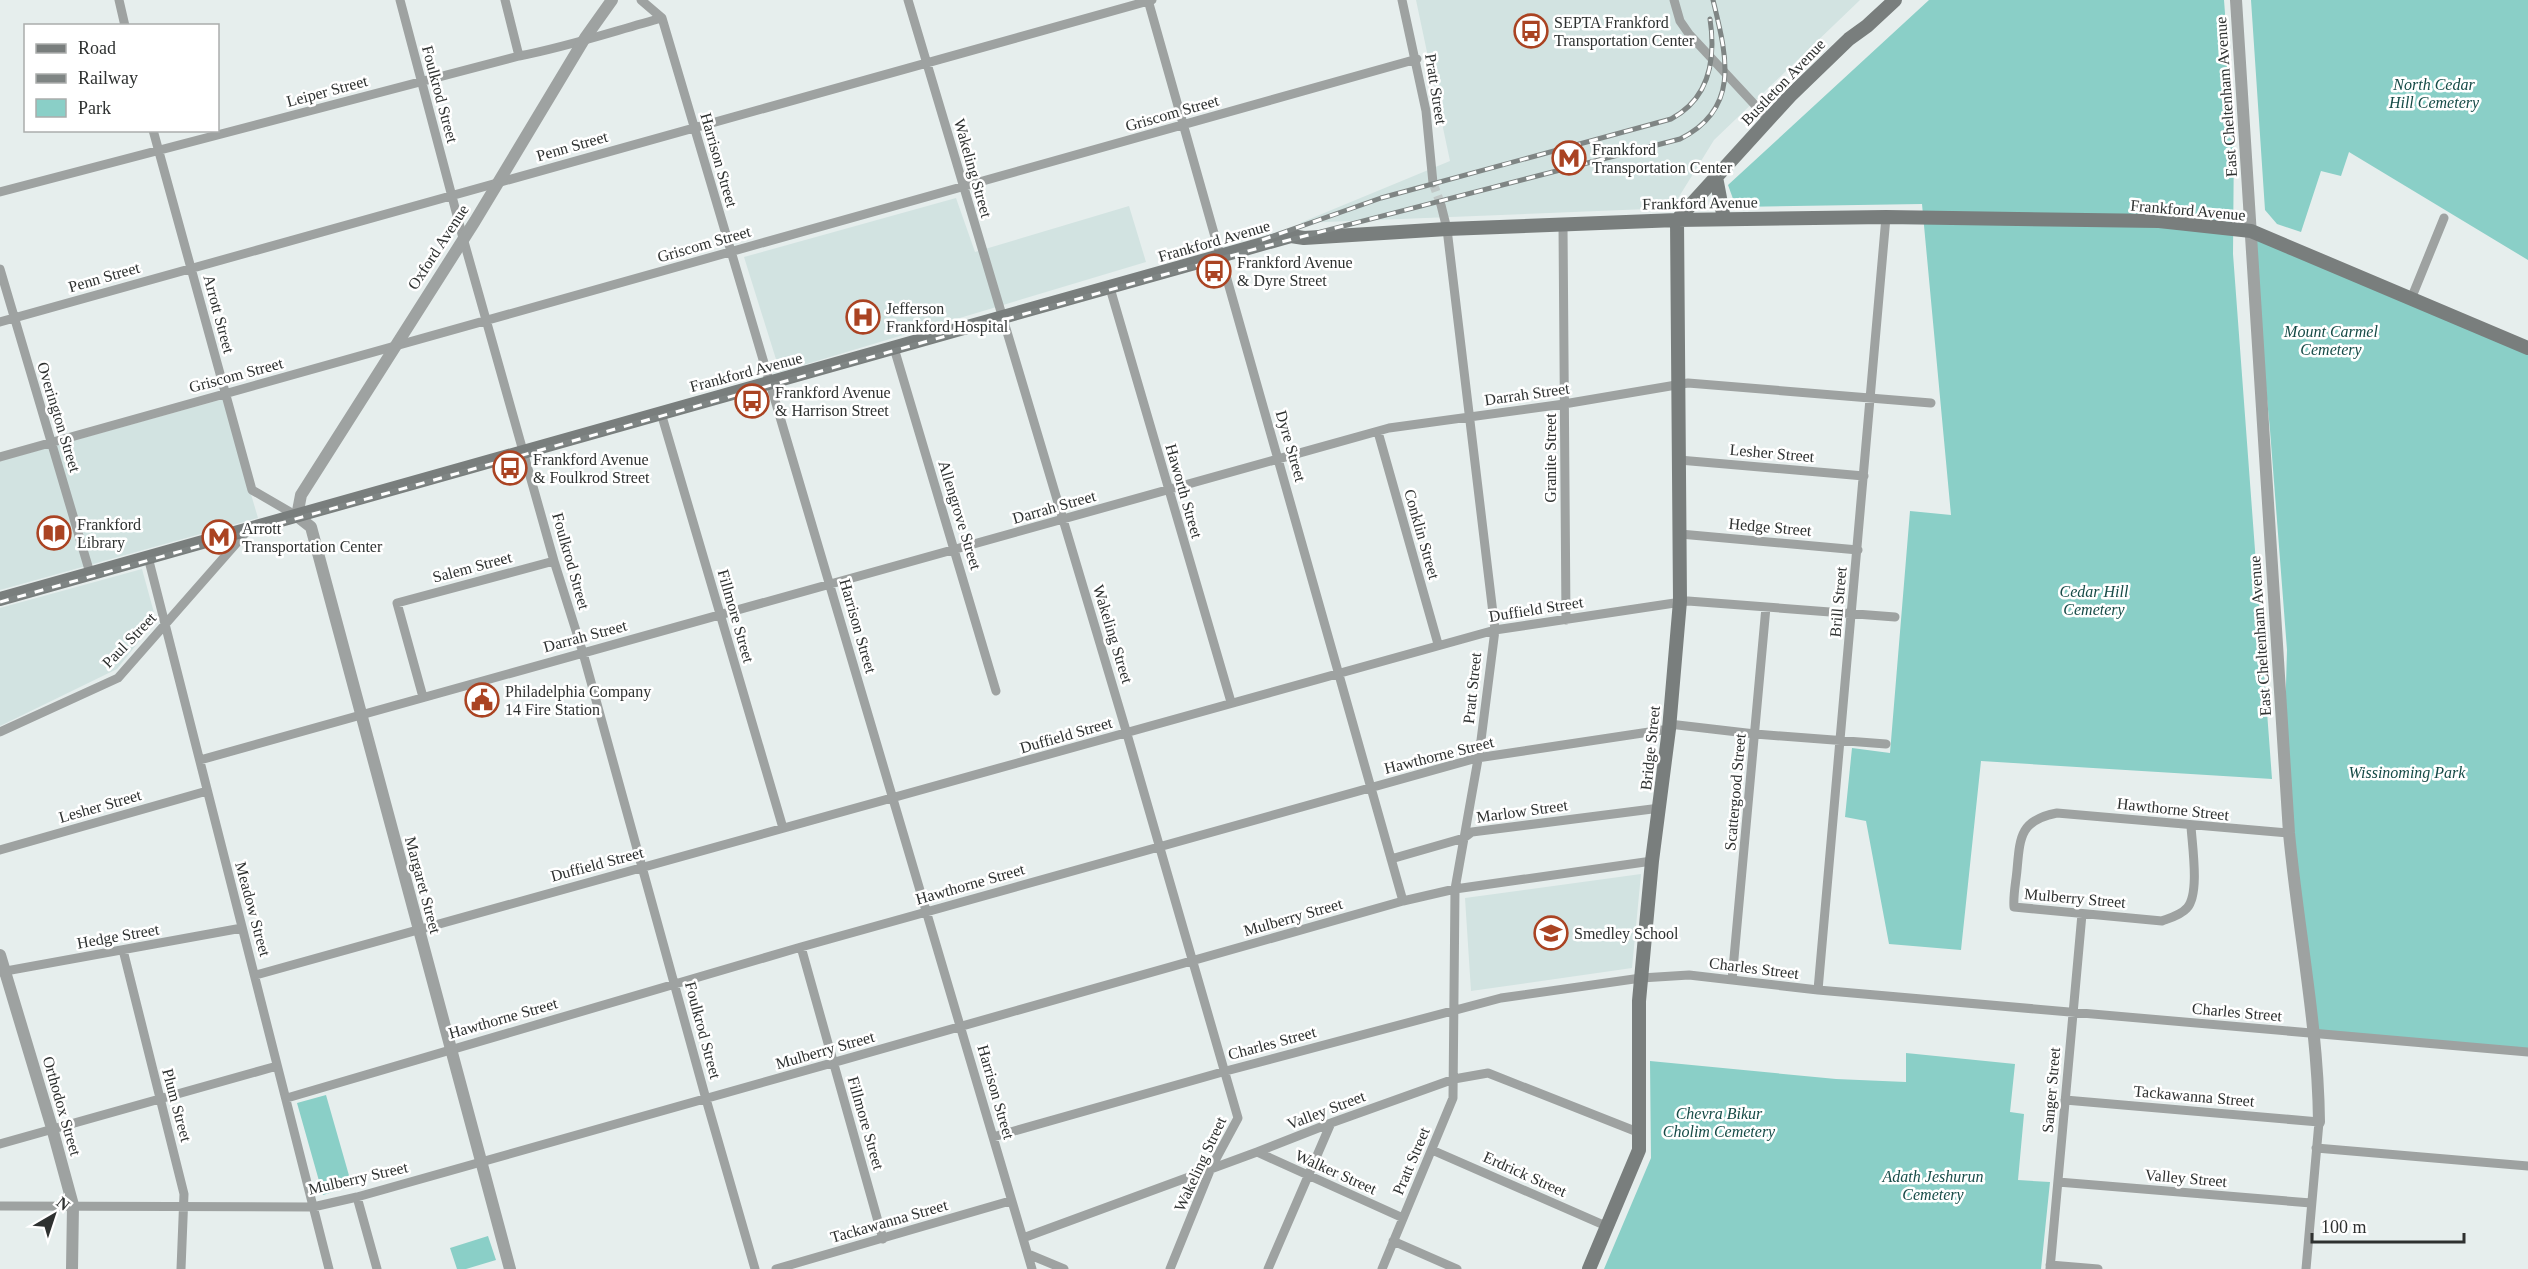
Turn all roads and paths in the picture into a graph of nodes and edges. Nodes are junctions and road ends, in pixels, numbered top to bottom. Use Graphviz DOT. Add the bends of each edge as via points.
graph roads {
  1 [pos="119,0"];
  2 [pos="400,0"];
  3 [pos="505,0"];
  4 [pos="612,0"];
  5 [pos="641,0"];
  6 [pos="908,0"];
  7 [pos="1150,0"];
  8 [pos="1402,0"];
  9 [pos="1674,0"];
  10 [pos="1895,0"];
  11 [pos="2236,0"];
  12 [pos="662,18"];
  13 [pos="125,24"];
  14 [pos="585,38"];
  15 [pos="519,56"];
  16 [pos="1417,59"];
  17 [pos="927,63"];
  18 [pos="421,82"];
  19 [pos="1768,119"];
  20 [pos="1183,126"];
  21 [pos="694,128"];
  22 [pos="154,132"];
  23 [pos="158,150"];
  24 [pos="1716,177"];
  25 [pos="499,182"];
  26 [pos="1433,183"];
  27 [pos="963,187"];
  28 [pos="0,192"];
  29 [pos="452,197"];
  30 [pos="1441,205"];
  31 [pos="1886,217"];
  32 [pos="2444,218"];
  33 [pos="1724,219"];
  34 [pos="1677,220"];
  35 [pos="1563,225"];
  36 [pos="1447,230"];
  37 [pos="2251,231"];
  38 [pos="463,238"];
  39 [pos="731,252"];
  40 [pos="1221,256"];
  41 [pos="0,268"];
  42 [pos="191,268"];
  43 [pos="1110,288"];
  44 [pos="2411,299"];
  45 [pos="1003,317"];
  46 [pos="14,318"];
  47 [pos="488,321"];
  48 [pos="0,322"];
  49 [pos="392,348"];
  50 [pos="894,348"];
  51 [pos="2528,348"];
  52 [pos="771,382"];
  53 [pos="1679,383"];
  54 [pos="226,393"];
  55 [pos="1872,398"];
  56 [pos="1931,403"];
  57 [pos="1564,404"];
  58 [pos="661,412"];
  59 [pos="1470,417"];
  60 [pos="1378,432"];
  61 [pos="51,443"];
  62 [pos="525,451"];
  63 [pos="0,457"];
  64 [pos="1279,459"];
  65 [pos="1679,460"];
  66 [pos="1864,476"];
  67 [pos="1168,490"];
  68 [pos="297,516"];
  69 [pos="1063,520"];
  70 [pos="250,528"];
  71 [pos="1680,534"];
  72 [pos="955,550"];
  73 [pos="1857,550"];
  74 [pos="148,557"];
  75 [pos="554,561"];
  76 [pos="90,573"];
  77 [pos="830,584"];
  78 [pos="0,599"];
  79 [pos="1680,601"];
  80 [pos="1766,607"];
  81 [pos="720,615"];
  82 [pos="1852,615"];
  83 [pos="1895,617"];
  84 [pos="1566,620"];
  85 [pos="165,624"];
  86 [pos="1495,630"];
  87 [pos="1438,644"];
  88 [pos="583,652"];
  89 [pos="1338,672"];
  90 [pos="996,691"];
  91 [pos="423,697"];
  92 [pos="1231,702"];
  93 [pos="361,715"];
  94 [pos="1669,727"];
  95 [pos="0,732"];
  96 [pos="1127,734"];
  97 [pos="1755,734"];
  98 [pos="1840,741"];
  99 [pos="1886,744"];
  100 [pos="1477,758"];
  101 [pos="200,760"];
  102 [pos="1371,788"];
  103 [pos="207,791"];
  104 [pos="892,799"];
  105 [pos="1660,808"];
  106 [pos="2191,826"];
  107 [pos="783,828"];
  108 [pos="2289,833"];
  109 [pos="1464,838"];
  110 [pos="1160,847"];
  111 [pos="0,850"];
  112 [pos="1391,858"];
  113 [pos="1652,861"];
  114 [pos="642,868"];
  115 [pos="2016,884"];
  116 [pos="1455,889"];
  117 [pos="1402,901"];
  118 [pos="926,911"];
  119 [pos="2082,914"];
  120 [pos="242,928"];
  121 [pos="418,929"];
  122 [pos="801,947"];
  123 [pos="123,950"];
  124 [pos="0,955"];
  125 [pos="1193,961"];
  126 [pos="2,971"];
  127 [pos="256,975"];
  128 [pos="1641,978"];
  129 [pos="1732,980"];
  130 [pos="675,983"];
  131 [pos="1818,990"];
  132 [pos="1455,1010"];
  133 [pos="2073,1012"];
  134 [pos="961,1025"];
  135 [pos="2314,1033"];
  136 [pos="449,1049"];
  137 [pos="2528,1052"];
  138 [pos="834,1063"];
  139 [pos="277,1066"];
  140 [pos="1226,1071"];
  141 [pos="1454,1079"];
  142 [pos="286,1098"];
  143 [pos="706,1099"];
  144 [pos="160,1100"];
  145 [pos="2065,1100"];
  146 [pos="2319,1122"];
  147 [pos="1330,1123"];
  148 [pos="52,1128"];
  149 [pos="1640,1132"];
  150 [pos="993,1137"];
  151 [pos="0,1144"];
  152 [pos="2316,1148"];
  153 [pos="1432,1150"];
  154 [pos="1257,1152"];
  155 [pos="480,1162"];
  156 [pos="2528,1166"];
  157 [pos="1211,1168"];
  158 [pos="1308,1176"];
  159 [pos="2058,1182"];
  160 [pos="357,1197"];
  161 [pos="1011,1201"];
  162 [pos="2312,1203"];
  163 [pos="73,1205"];
  164 [pos="0,1206"];
  165 [pos="184,1206"];
  166 [pos="313,1207"];
  167 [pos="1403,1218"];
  168 [pos="1606,1226"];
  169 [pos="1023,1238"];
  170 [pos="882,1239"];
  171 [pos="1393,1241"];
  172 [pos="1028,1254"];
  173 [pos="2050,1267"];
  174 [pos="72,1269"];
  175 [pos="182,1269"];
  176 [pos="329,1269"];
  177 [pos="377,1269"];
  178 [pos="510,1269"];
  179 [pos="755,1269"];
  180 [pos="776,1269"];
  181 [pos="1032,1269"];
  182 [pos="1064,1269"];
  183 [pos="1170,1269"];
  184 [pos="1268,1269"];
  185 [pos="1382,1269"];
  186 [pos="1457,1269"];
  187 [pos="1589,1269"];
  188 [pos="2098,1269"];
  189 [pos="2306,1269"];
  1 -- 13 [label="street"];
  2 -- 18 [label="street, Foulkrod Street"];
  3 -- 15 [label="street"];
  4 -- 14 [label="street, Oxford Avenue"];
  5 -- 12 [label="street"];
  6 -- 17 [label="street, Wakeling Street"];
  7 -- 17 [label="street, Penn Street"];
  7 -- 20 [label="street, Dyre Street"];
  8 -- 16 [label="street, Pratt Street"];
  9 -- 19 [label="street" via="1689,34"];
  10 -- 19 [label="main road, Bustleton Avenue" via="1848,39"];
  11 -- 37 [label="street, East Cheltenham Avenue"];
  12 -- 14 [label="street, Leiper Street"];
  12 -- 21 [label="street, Harrison Street"];
  14 -- 15 [label="street, Leiper Street"];
  14 -- 25 [label="street, Oxford Avenue"];
  15 -- 18 [label="street, Leiper Street"];
  16 -- 20 [label="street, Griscom Street"];
  16 -- 26 [label="street, Pratt Street"];
  17 -- 21 [label="street, Penn Street"];
  17 -- 27 [label="street, Wakeling Street"];
  18 -- 23 [label="street, Leiper Street"];
  18 -- 29 [label="street, Foulkrod Street"];
  19 -- 24 [label="main road, Bustleton Avenue"];
  20 -- 27 [label="street, Griscom Street"];
  20 -- 40 [label="street, Dyre Street"];
  21 -- 25 [label="street, Penn Street"];
  21 -- 39 [label="street, Harrison Street"];
  22 -- 23 [label="street, Arrott Street"];
  23 -- 28 [label="street, Leiper Street"];
  23 -- 42 [label="street, Arrott Street"];
  24 -- 33 [label="main road"];
  24 -- 34 [label="main road, Bustleton Avenue"];
  25 -- 29 [label="street, Penn Street"];
  25 -- 38 [label="street, Oxford Avenue"];
  27 -- 39 [label="street, Griscom Street"];
  27 -- 45 [label="street, Wakeling Street"];
  29 -- 38 [label="street, Foulkrod Street"];
  29 -- 42 [label="street, Penn Street"];
  30 -- 36 [label="street, Pratt Street"];
  31 -- 33 [label="main road, Frankford Avenue"];
  31 -- 37 [label="main road, Frankford Avenue" via="2159,221"];
  31 -- 55 [label="street, Brill Street"];
  32 -- 44 [label="street"];
  33 -- 34 [label="main road, Frankford Avenue"];
  34 -- 35 [label="main road, Frankford Avenue"];
  34 -- 53 [label="main road, Bridge Street"];
  35 -- 36 [label="main road, Frankford Avenue"];
  35 -- 57 [label="street, Granite Street"];
  36 -- 40 [label="main road, Frankford Avenue" via="1291,236"];
  36 -- 59 [label="street, Pratt Street"];
  37 -- 44 [label="main road, Frankford Avenue"];
  37 -- 108 [label="street, East Cheltenham Avenue"];
  38 -- 47 [label="street, Foulkrod Street"];
  38 -- 49 [label="street, Oxford Avenue"];
  39 -- 47 [label="street, Griscom Street"];
  39 -- 52 [label="street, Harrison Street"];
  40 -- 43 [label="main road, Frankford Avenue"];
  40 -- 64 [label="street, Dyre Street"];
  41 -- 46 [label="street, Overington Street"];
  42 -- 46 [label="street, Penn Street"];
  42 -- 54 [label="street, Arrott Street"];
  43 -- 45 [label="main road, Frankford Avenue"];
  43 -- 67 [label="street, Haworth Street"];
  44 -- 51 [label="main road, Frankford Avenue"];
  45 -- 50 [label="main road, Frankford Avenue"];
  45 -- 69 [label="street, Wakeling Street"];
  46 -- 48 [label="street, Penn Street"];
  46 -- 61 [label="street, Overington Street"];
  47 -- 49 [label="street, Griscom Street"];
  47 -- 62 [label="street, Foulkrod Street"];
  49 -- 54 [label="street, Griscom Street"];
  49 -- 68 [label="street, Oxford Avenue" via="304,490"];
  50 -- 52 [label="main road, Frankford Avenue"];
  50 -- 72 [label="street, Allengrove Street"];
  52 -- 58 [label="main road, Frankford Avenue"];
  52 -- 77 [label="street, Harrison Street"];
  53 -- 55 [label="street, Darrah Street"];
  53 -- 57 [label="street, Darrah Street"];
  53 -- 65 [label="main road, Bridge Street"];
  54 -- 61 [label="street, Griscom Street"];
  54 -- 68 [label="street, Arrott Street" via="252,490"];
  55 -- 56 [label="street, Darrah Street"];
  55 -- 66 [label="street, Brill Street"];
  57 -- 59 [label="street, Darrah Street"];
  57 -- 84 [label="street, Granite Street"];
  58 -- 62 [label="main road, Frankford Avenue"];
  58 -- 81 [label="street, Fillmore Street"];
  59 -- 60 [label="street, Darrah Street"];
  59 -- 86 [label="street, Pratt Street"];
  60 -- 64 [label="street, Darrah Street"];
  60 -- 87 [label="street, Conklin Street"];
  61 -- 63 [label="street, Griscom Street"];
  61 -- 76 [label="street, Overington Street"];
  62 -- 68 [label="main road, Frankford Avenue"];
  62 -- 75 [label="street, Foulkrod Street"];
  64 -- 67 [label="street, Darrah Street"];
  64 -- 89 [label="street, Dyre Street"];
  65 -- 66 [label="street, Lesher Street"];
  65 -- 71 [label="main road, Bridge Street"];
  66 -- 73 [label="street, Brill Street"];
  67 -- 69 [label="street, Darrah Street"];
  67 -- 92 [label="street, Haworth Street"];
  68 -- 70 [label="main road, Frankford Avenue"];
  68 -- 93 [label="street, Margaret Street" via="311,527"];
  69 -- 72 [label="street, Darrah Street"];
  69 -- 96 [label="street, Wakeling Street"];
  70 -- 74 [label="main road, Frankford Avenue"];
  70 -- 85 [label="street, Paul Street"];
  71 -- 73 [label="street, Hedge Street"];
  71 -- 79 [label="main road, Bridge Street"];
  72 -- 77 [label="street, Darrah Street"];
  72 -- 90 [label="street, Allengrove Street"];
  73 -- 82 [label="street, Brill Street"];
  74 -- 76 [label="main road, Frankford Avenue"];
  74 -- 85 [label="street, Meadow Street"];
  75 -- 88 [label="street, Foulkrod Street"];
  75 -- 91 [label="street, Salem Street" via="397,603"];
  76 -- 78 [label="main road, Frankford Avenue"];
  77 -- 81 [label="street, Darrah Street"];
  77 -- 104 [label="street, Harrison Street"];
  79 -- 80 [label="street, Duffield Street"];
  79 -- 84 [label="street, Duffield Street"];
  79 -- 94 [label="main road, Bridge Street"];
  80 -- 82 [label="street, Duffield Street"];
  80 -- 97 [label="street, Scattergood Street"];
  81 -- 88 [label="street, Darrah Street"];
  81 -- 107 [label="street, Fillmore Street"];
  82 -- 83 [label="street, Duffield Street"];
  82 -- 98 [label="street, Brill Street"];
  84 -- 86 [label="street, Duffield Street"];
  85 -- 95 [label="street, Paul Street" via="118,678"];
  85 -- 101 [label="street, Meadow Street"];
  86 -- 87 [label="street, Duffield Street"];
  86 -- 100 [label="street, Pratt Street"];
  87 -- 89 [label="street, Duffield Street"];
  88 -- 91 [label="street, Darrah Street"];
  88 -- 114 [label="street, Foulkrod Street"];
  89 -- 92 [label="street, Duffield Street"];
  89 -- 102 [label="street, Dyre Street"];
  91 -- 93 [label="street, Darrah Street"];
  92 -- 96 [label="street, Duffield Street"];
  93 -- 101 [label="street, Darrah Street"];
  93 -- 121 [label="street, Margaret Street"];
  94 -- 97 [label="street, Hawthorne Street"];
  94 -- 100 [label="street, Hawthorne Street"];
  94 -- 105 [label="main road, Bridge Street"];
  96 -- 104 [label="street, Duffield Street"];
  96 -- 110 [label="street, Wakeling Street"];
  97 -- 98 [label="street, Hawthorne Street"];
  97 -- 129 [label="street, Scattergood Street"];
  98 -- 99 [label="street, Hawthorne Street"];
  98 -- 131 [label="street, Brill Street"];
  100 -- 102 [label="street, Hawthorne Street"];
  100 -- 109 [label="street, Pratt Street"];
  101 -- 103 [label="street, Meadow Street"];
  102 -- 110 [label="street, Hawthorne Street"];
  102 -- 112 [label="street, Dyre Street"];
  103 -- 111 [label="street, Lesher Street"];
  103 -- 120 [label="street, Meadow Street"];
  104 -- 107 [label="street, Duffield Street"];
  104 -- 118 [label="street, Harrison Street"];
  105 -- 109 [label="street, Marlow Street" via="1472,832"];
  105 -- 113 [label="main road, Bridge Street"];
  106 -- 108 [label="street, Hawthorne Street"];
  106 -- 115 [label="street, Hawthorne Street" via="2055,813 2033,820 2019,840"];
  106 -- 119 [label="street, Mulberry Street" via="2194,893 2181,913 2162,921"];
  107 -- 114 [label="street, Duffield Street"];
  108 -- 135 [label="street, East Cheltenham Avenue"];
  109 -- 112 [label="street, Marlow Street"];
  109 -- 116 [label="street, Pratt Street"];
  110 -- 118 [label="street, Hawthorne Street"];
  110 -- 125 [label="street, Wakeling Street"];
  112 -- 117 [label="street, Dyre Street"];
  113 -- 116 [label="street, Mulberry Street"];
  113 -- 128 [label="main road, Bridge Street"];
  114 -- 121 [label="street, Duffield Street"];
  114 -- 130 [label="street, Foulkrod Street"];
  115 -- 119 [label="street, Mulberry Street" via="2014,907"];
  116 -- 117 [label="street, Mulberry Street"];
  116 -- 132 [label="street, Pratt Street"];
  117 -- 125 [label="street, Mulberry Street"];
  118 -- 122 [label="street, Hawthorne Street"];
  118 -- 134 [label="street, Harrison Street"];
  119 -- 133 [label="street, Sanger Street"];
  120 -- 123 [label="street, Hedge Street"];
  120 -- 127 [label="street, Meadow Street"];
  121 -- 127 [label="street, Duffield Street"];
  121 -- 136 [label="street, Margaret Street"];
  122 -- 130 [label="street, Hawthorne Street"];
  122 -- 138 [label="street, Fillmore Street"];
  123 -- 126 [label="street, Hedge Street"];
  123 -- 144 [label="street, Plum Street"];
  124 -- 126 [label="street, Orthodox Street"];
  125 -- 134 [label="street, Mulberry Street"];
  125 -- 140 [label="street, Wakeling Street"];
  126 -- 148 [label="street, Orthodox Street"];
  127 -- 139 [label="street, Meadow Street"];
  128 -- 129 [label="street, Charles Street" via="1689,975"];
  128 -- 132 [label="street, Charles Street" via="1501,998"];
  128 -- 149 [label="main road, Bridge Street" via="1637,1059"];
  129 -- 131 [label="street, Charles Street"];
  130 -- 136 [label="street, Hawthorne Street"];
  130 -- 143 [label="street, Foulkrod Street"];
  131 -- 133 [label="street, Charles Street"];
  132 -- 140 [label="street, Charles Street"];
  132 -- 141 [label="street, Pratt Street"];
  133 -- 135 [label="street, Charles Street"];
  133 -- 145 [label="street, Sanger Street"];
  134 -- 138 [label="street, Mulberry Street"];
  134 -- 150 [label="street, Harrison Street"];
  135 -- 137 [label="street, Charles Street"];
  135 -- 146 [label="street, East Cheltenham Avenue"];
  136 -- 142 [label="street, Hawthorne Street"];
  136 -- 155 [label="street, Margaret Street"];
  138 -- 143 [label="street, Mulberry Street"];
  138 -- 170 [label="street, Fillmore Street"];
  139 -- 142 [label="street, Meadow Street"];
  139 -- 144 [label="street"];
  140 -- 150 [label="street, Charles Street"];
  140 -- 157 [label="street, Wakeling Street" via="1238,1118"];
  141 -- 147 [label="street, Valley Street"];
  141 -- 149 [label="street, Valley Street" via="1488,1073"];
  141 -- 153 [label="street, Pratt Street" via="1454,1098"];
  142 -- 166 [label="street, Meadow Street"];
  143 -- 155 [label="street, Mulberry Street"];
  143 -- 179 [label="street, Foulkrod Street"];
  144 -- 148 [label="street"];
  144 -- 165 [label="street, Plum Street"];
  145 -- 146 [label="street, Tackawanna Street"];
  145 -- 159 [label="street, Sanger Street"];
  146 -- 152 [label="street, East Cheltenham Avenue"];
  147 -- 154 [label="street, Valley Street"];
  147 -- 158 [label="street"];
  148 -- 151 [label="street"];
  148 -- 163 [label="street, Orthodox Street"];
  149 -- 168 [label="main road, Bridge Street" via="1639,1150"];
  150 -- 161 [label="street, Harrison Street"];
  152 -- 156 [label="street"];
  152 -- 162 [label="street, East Cheltenham Avenue"];
  153 -- 167 [label="street, Pratt Street"];
  153 -- 168 [label="street, Erdrick Street"];
  154 -- 157 [label="street, Valley Street"];
  154 -- 158 [label="street, Walker Street"];
  155 -- 160 [label="street, Mulberry Street"];
  155 -- 178 [label="street, Margaret Street"];
  157 -- 169 [label="street, Valley Street"];
  157 -- 183 [label="street, Wakeling Street"];
  158 -- 167 [label="street, Walker Street"];
  158 -- 184 [label="street"];
  159 -- 162 [label="street, Valley Street"];
  159 -- 173 [label="street, Sanger Street"];
  160 -- 166 [label="street, Mulberry Street"];
  160 -- 177 [label="street"];
  161 -- 169 [label="street, Harrison Street"];
  161 -- 170 [label="street, Tackawanna Street"];
  162 -- 189 [label="street, East Cheltenham Avenue"];
  163 -- 164 [label="street, Mulberry Street"];
  163 -- 165 [label="street, Mulberry Street"];
  163 -- 174 [label="street, Orthodox Street"];
  165 -- 166 [label="street, Mulberry Street"];
  165 -- 175 [label="street, Plum Street"];
  166 -- 176 [label="street, Meadow Street"];
  167 -- 171 [label="street, Pratt Street"];
  168 -- 187 [label="main road, Bridge Street"];
  169 -- 172 [label="street, Harrison Street"];
  170 -- 180 [label="street, Tackawanna Street"];
  171 -- 185 [label="street, Pratt Street"];
  171 -- 186 [label="street"];
  172 -- 181 [label="street, Harrison Street"];
  172 -- 182 [label="street"];
  173 -- 188 [label="street"];
}
